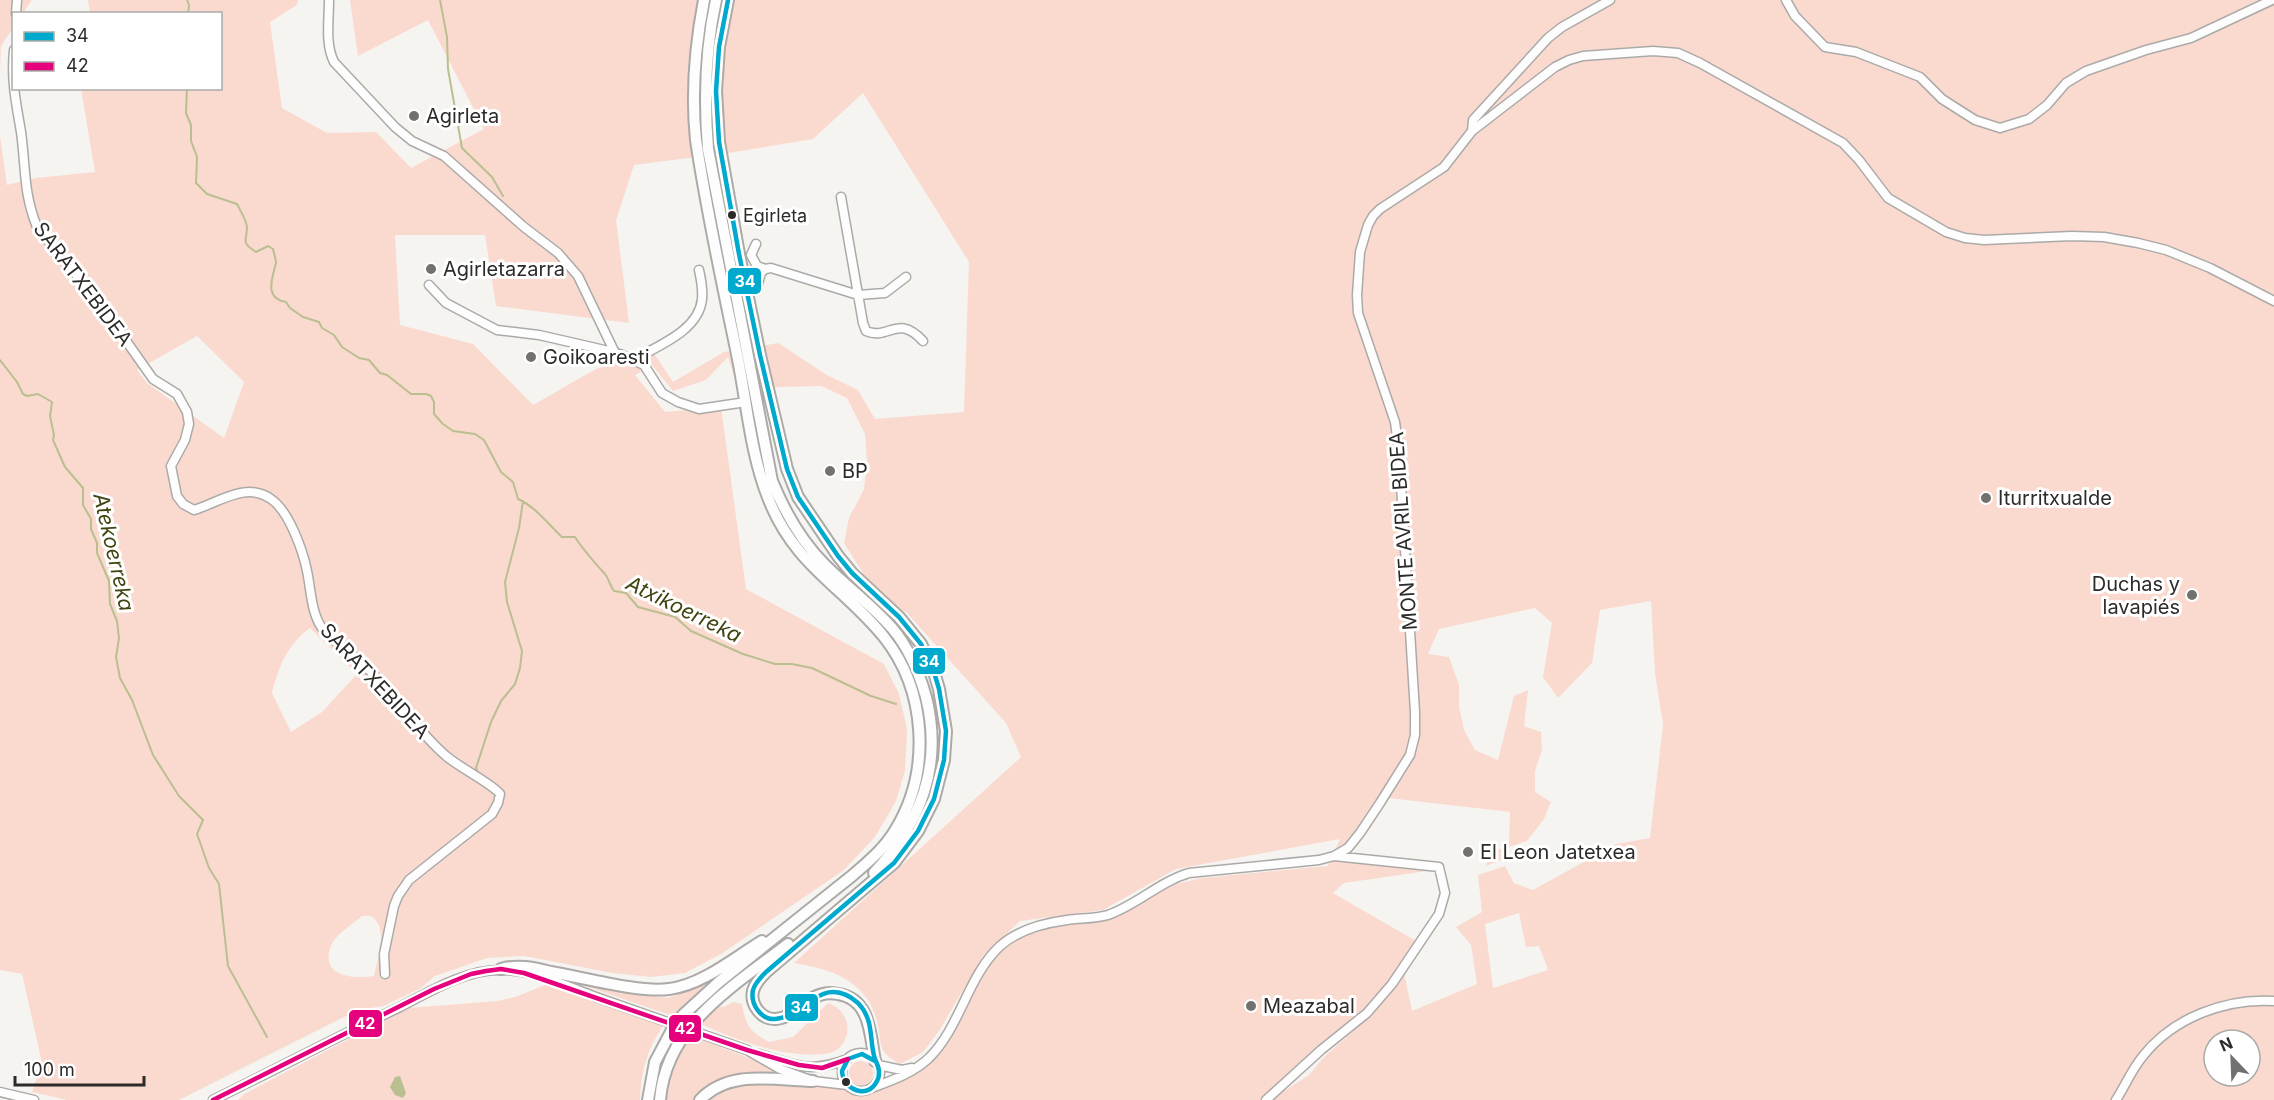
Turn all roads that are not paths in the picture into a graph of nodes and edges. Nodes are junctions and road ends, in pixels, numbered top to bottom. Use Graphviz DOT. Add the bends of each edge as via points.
graph roads {
  1 [pos="329,0"];
  2 [pos="704,0"];
  3 [pos="716,0"];
  4 [pos="728,0"];
  5 [pos="1610,0"];
  6 [pos="1786,0"];
  7 [pos="2272,0"];
  8 [pos="13,90"];
  9 [pos="1472,131"];
  10 [pos="841,197"];
  11 [pos="752,244"];
  12 [pos="765,269"];
  13 [pos="699,270"];
  14 [pos="906,277"];
  15 [pos="429,285"];
  16 [pos="747,293"];
  17 [pos="858,295"];
  18 [pos="2274,302"];
  19 [pos="923,341"];
  20 [pos="615,353"];
  21 [pos="633,360"];
  22 [pos="746,402"];
  23 [pos="1334,856"];
  24 [pos="815,907"];
  25 [pos="830,910"];
  26 [pos="813,932"];
  27 [pos="501,969"];
  28 [pos="385,974"];
  29 [pos="2274,1000"];
  30 [pos="747,1050"];
  31 [pos="848,1059"];
  32 [pos="877,1063"];
  33 [pos="918,1066"];
  34 [pos="813,1081"];
  35 [pos="847,1085"];
  36 [pos="868,1089"];
  37 [pos="0,1092"];
  38 [pos="237,1093"];
  39 [pos="34,1100"];
  40 [pos="213,1100"];
  41 [pos="226,1100"];
  42 [pos="648,1100"];
  43 [pos="660,1100"];
  44 [pos="700,1100"];
  45 [pos="1266,1100"];
  46 [pos="2116,1100"];
  1 -- 20 [label="street" via="328,41 334,63 395,127 412,141 444,156 558,254 578,276"];
  2 -- 22 [label="main road" via="694,68 695,129"];
  3 -- 25 [label="main road" via="706,65 708,149 772,481 802,539 903,643 918,673 930,717 931,765 912,822 890,856"];
  4 -- 16 [label="main road" via="719,47 717,123"];
  5 -- 9 [label="street" via="1562,27 1541,45 1473,120"];
  6 -- 7 [label="street" via="1795,16 1825,47 1856,52 1920,77 1942,99 1975,120 2001,128 2029,119 2066,83 2086,71 2191,38"];
  8 -- 28 [label="street, SARATXEBIDEA" via="25,190 37,227 98,301 153,380 177,394 187,412 185,440 171,466 177,496 194,510 245,492 272,499 293,530 321,627 366,667 442,753 500,794 492,814 409,880 393,906 384,954"];
  9 -- 18 [label="street, MONTE AVRIL BIDEA" via="1569,60 1653,51 1678,53 1843,143 1888,198 1946,231 1984,240 2072,236 2138,243 2210,268"];
  9 -- 23 [label="street, MONTE AVRIL BIDEA" via="1444,167 1380,209 1368,225 1360,252 1358,313 1395,422 1399,452 1415,735 1410,755 1365,826 1348,848"];
  10 -- 17 [label="street"];
  11 -- 12 [label="street" via="751,255 757,266"];
  12 -- 16 [label="street" via="757,287"];
  12 -- 17 [label="street"];
  13 -- 21 [label="street" via="702,300 695,318 680,333"];
  14 -- 17 [label="street" via="885,292"];
  15 -- 20 [label="street" via="446,303 497,330 539,335"];
  16 -- 26 [label="main road" via="793,487 838,556 899,616 921,644 939,688 946,731 944,760 934,799 918,831 886,870"];
  17 -- 19 [label="street" via="866,331 902,327 913,330"];
  20 -- 21 [label="street"];
  21 -- 22 [label="street" via="644,365 663,393 678,402 699,409"];
  22 -- 24 [label="main road" via="763,484 780,524 806,560 884,636 900,658 917,713 917,774 896,830 873,858"];
  23 -- 33 [label="street, MONTE AVRIL BIDEA" via="1319,861 1189,873 1173,878 1111,914 1052,923 1023,932 988,958 942,1041"];
  23 -- 45 [label="street" via="1439,867 1445,894 1439,914 1392,984 1367,1013"];
  24 -- 27 [label="main road" via="706,975 671,989 626,986 529,967"];
  24 -- 42 [label="main road" via="683,1015 655,1062"];
  25 -- 26 [label="main road"];
  25 -- 43 [label="main road" via="695,1020 671,1054"];
  26 -- 32 [label="main road" via="760,978 753,992 756,1007 775,1019 788,1016 822,994 847,996 866,1014"];
  27 -- 30 [label="street, bridge" via="525,973"];
  27 -- 38 [label="street" via="471,974 434,990"];
  29 -- 46 [label="street" via="2208,1010 2165,1033 2142,1057"];
  30 -- 31 [label="street" via="815,1068"];
  30 -- 34 [label="street" via="780,1069"];
  31 -- 32 [label="street" via="862,1054"];
  31 -- 35 [label="street" via="842,1071"];
  32 -- 33 [label="street" via="902,1070"];
  32 -- 36 [label="street" via="878,1079"];
  33 -- 36 [label="street, MONTE AVRIL BIDEA"];
  34 -- 35 [label="street"];
  34 -- 44 [label="main road" via="732,1080"];
  35 -- 36 [label="street" via="859,1091"];
  37 -- 39 [label="street"];
  38 -- 40 [label="street"];
  38 -- 41 [label="street"];
}
